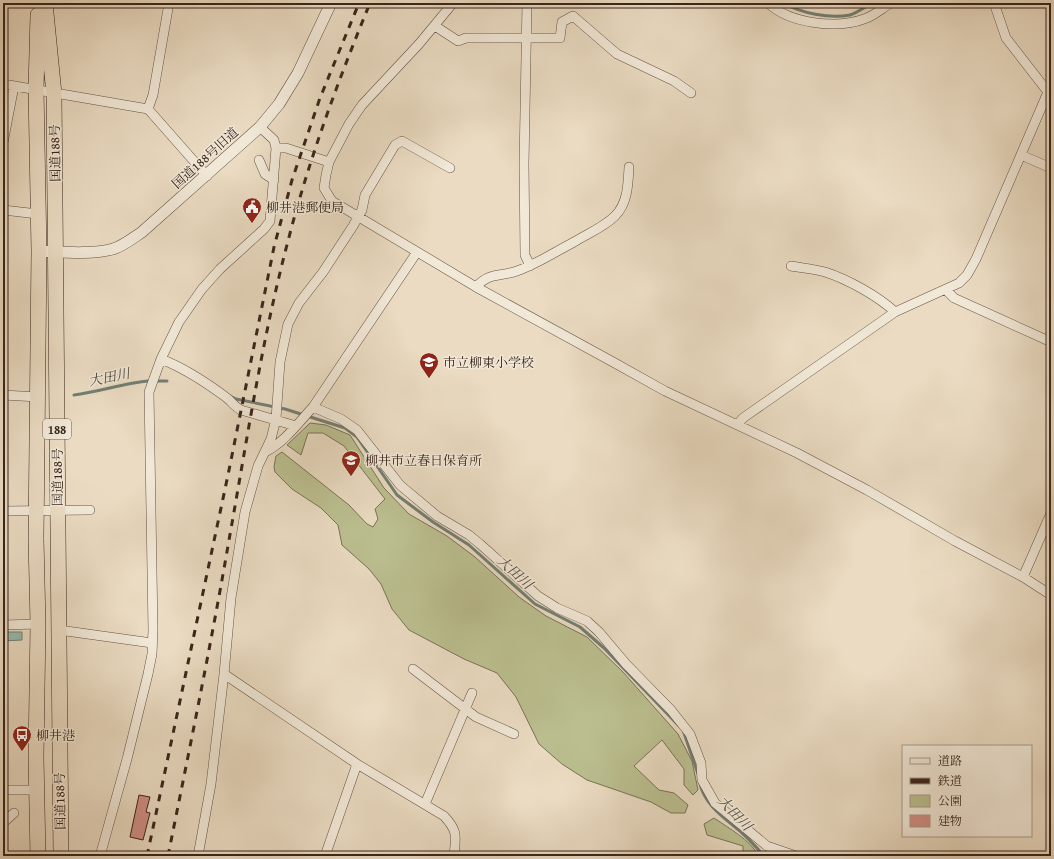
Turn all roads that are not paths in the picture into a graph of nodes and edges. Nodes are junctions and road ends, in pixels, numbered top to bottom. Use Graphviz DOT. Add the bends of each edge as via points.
graph roads {
  1 [pos="38,3"];
  2 [pos="44,3"];
  3 [pos="170,3"];
  4 [pos="331,3"];
  5 [pos="452,3"];
  6 [pos="527,3"];
  7 [pos="768,3"];
  8 [pos="890,3"];
  9 [pos="994,3"];
  10 [pos="876,7"];
  11 [pos="435,26"];
  12 [pos="526,38"];
  13 [pos="3,84"];
  14 [pos="14,86"];
  15 [pos="1050,88"];
  16 [pos="36,89"];
  17 [pos="691,93"];
  18 [pos="54,94"];
  19 [pos="148,109"];
  20 [pos="260,126"];
  21 [pos="3,142"];
  22 [pos="276,148"];
  23 [pos="1021,155"];
  24 [pos="259,160"];
  25 [pos="329,162"];
  26 [pos="629,167"];
  27 [pos="450,168"];
  28 [pos="1051,168"];
  29 [pos="207,176"];
  30 [pos="274,180"];
  31 [pos="3,210"];
  32 [pos="38,214"];
  33 [pos="358,217"];
  34 [pos="39,251"];
  35 [pos="56,252"];
  36 [pos="417,252"];
  37 [pos="530,266"];
  38 [pos="791,266"];
  39 [pos="476,287"];
  40 [pos="946,290"];
  41 [pos="895,312"];
  42 [pos="1051,342"];
  43 [pos="161,359"];
  44 [pos="3,395"];
  45 [pos="38,397"];
  46 [pos="308,412"];
  47 [pos="276,419"];
  48 [pos="738,424"];
  49 [pos="296,426"];
  50 [pos="265,452"];
  51 [pos="57,510"];
  52 [pos="90,510"];
  53 [pos="3,511"];
  54 [pos="37,511"];
  55 [pos="1051,513"];
  56 [pos="1023,577"];
  57 [pos="1051,595"];
  58 [pos="38,624"];
  59 [pos="3,625"];
  60 [pos="59,630"];
  61 [pos="152,643"];
  62 [pos="413,669"];
  63 [pos="224,674"];
  64 [pos="472,693"];
  65 [pos="465,710"];
  66 [pos="514,734"];
  67 [pos="357,764"];
  68 [pos="3,790"];
  69 [pos="36,790"];
  70 [pos="425,804"];
  71 [pos="14,813"];
  72 [pos="3,823"];
  73 [pos="38,856"];
  74 [pos="61,856"];
  75 [pos="100,856"];
  76 [pos="198,856"];
  77 [pos="325,856"];
  78 [pos="454,856"];
  79 [pos="796,856"];
  1 -- 16 [label="highway, 国道188号 / 188"];
  2 -- 18 [label="highway, 国道188号 / 188"];
  3 -- 19 [label="street" via="153,95"];
  4 -- 20 [label="street, 国道188号旧道" via="298,73 279,104"];
  5 -- 11 [label="street"];
  6 -- 12 [label="street"];
  7 -- 10 [label="street" via="786,16 835,24 866,19"];
  8 -- 10 [label="street"];
  9 -- 15 [label="street" via="1006,38"];
  11 -- 12 [label="street" via="458,41 466,38"];
  11 -- 25 [label="street" via="362,105"];
  12 -- 17 [label="street" via="560,38 562,22 573,16 617,54 674,81"];
  12 -- 37 [label="street" via="524,164 526,255"];
  13 -- 14 [label="street"];
  14 -- 16 [label="street"];
  14 -- 21 [label="street"];
  15 -- 23 [label="street"];
  16 -- 18 [label="street"];
  16 -- 32 [label="highway, 国道188号 / 188"];
  18 -- 19 [label="street"];
  18 -- 35 [label="highway, 国道188号 / 188"];
  19 -- 29 [label="street"];
  20 -- 22 [label="street" via="274,140"];
  20 -- 29 [label="street, 国道188号旧道"];
  22 -- 25 [label="street" via="286,148"];
  22 -- 30 [label="street"];
  23 -- 28 [label="street"];
  23 -- 40 [label="street" via="976,259 967,275"];
  24 -- 30 [label="street" via="265,174"];
  25 -- 33 [label="street" via="324,188 328,196"];
  26 -- 37 [label="street" via="628,188 616,216 596,230"];
  27 -- 33 [label="street" via="402,141 395,145 365,195"];
  29 -- 35 [label="street, 国道188号旧道" via="129,241 113,249"];
  30 -- 43 [label="street" via="270,221 202,289 179,322"];
  31 -- 32 [label="street"];
  32 -- 34 [label="highway, 国道188号 / 188"];
  33 -- 36 [label="street"];
  33 -- 47 [label="street" via="288,324 280,362"];
  34 -- 35 [label="street, 国道188号旧道"];
  34 -- 45 [label="highway, 国道188号 / 188"];
  35 -- 51 [label="highway, 国道188号 / 188"];
  36 -- 39 [label="street"];
  36 -- 46 [label="street"];
  37 -- 39 [label="street" via="515,272 490,276"];
  38 -- 41 [label="street" via="824,272 844,280 888,305"];
  39 -- 48 [label="street" via="665,391"];
  40 -- 41 [label="street"];
  40 -- 42 [label="street" via="954,298"];
  41 -- 48 [label="street"];
  43 -- 47 [label="street" via="191,374 241,410"];
  43 -- 61 [label="street" via="149,397"];
  44 -- 45 [label="street"];
  45 -- 54 [label="highway, 国道188号 / 188"];
  46 -- 49 [label="street"];
  46 -- 79 [label="street" via="341,419 357,430 400,485 437,516 469,535 547,603 572,613 591,625 671,710 690,734 701,762 702,780 715,802 767,846"];
  47 -- 49 [label="street"];
  47 -- 50 [label="street"];
  48 -- 56 [label="street" via="860,486"];
  49 -- 50 [label="street" via="273,448"];
  50 -- 63 [label="street" via="258,466 245,512 231,598"];
  51 -- 52 [label="street"];
  51 -- 54 [label="street"];
  51 -- 60 [label="highway, 国道188号 / 188"];
  53 -- 54 [label="street"];
  54 -- 58 [label="highway, 国道188号 / 188"];
  55 -- 56 [label="street"];
  56 -- 57 [label="street"];
  58 -- 59 [label="street"];
  58 -- 69 [label="highway, 国道188号 / 188"];
  60 -- 61 [label="street"];
  60 -- 74 [label="highway, 国道188号 / 188"];
  61 -- 75 [label="street" via="152,654 127,759"];
  62 -- 65 [label="street"];
  63 -- 67 [label="street"];
  63 -- 76 [label="street" via="212,784"];
  64 -- 65 [label="street"];
  65 -- 66 [label="street"];
  65 -- 70 [label="street"];
  67 -- 70 [label="street"];
  67 -- 77 [label="street"];
  68 -- 69 [label="street"];
  69 -- 73 [label="highway, 国道188号 / 188"];
  70 -- 78 [label="street" via="444,816 454,827"];
  71 -- 72 [label="street"];
}
